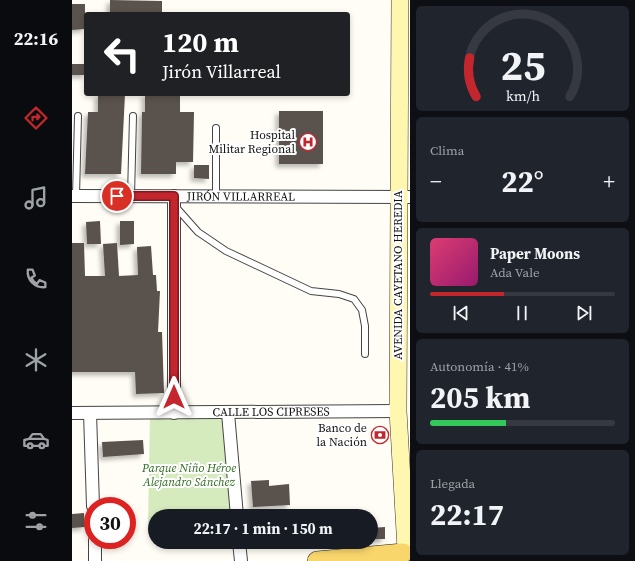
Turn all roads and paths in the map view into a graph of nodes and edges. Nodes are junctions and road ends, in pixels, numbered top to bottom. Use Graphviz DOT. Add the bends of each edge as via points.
graph roads {
  1 [pos="400,0"];
  2 [pos="78,116"];
  3 [pos="133,116"];
  4 [pos="216,128"];
  5 [pos="74,196"];
  6 [pos="131,196"];
  7 [pos="216,197"];
  8 [pos="404,197"];
  9 [pos="174,200"];
  10 [pos="365,354"];
  11 [pos="398,411"];
  12 [pos="228,412"];
  13 [pos="72,413"];
  14 [pos="90,413"];
  15 [pos="174,413"];
  16 [pos="93,497"];
  17 [pos="236,509"];
  18 [pos="94,549"];
  19 [pos="240,549"];
  20 [pos="405,552"];
  21 [pos="95,561"];
  22 [pos="241,561"];
  23 [pos="317,561"];
  24 [pos="321,561"];
  1 -- 8 [label="main road, AVENIDA CAYETANO HEREDIA"];
  2 -- 5 [label="lane"];
  3 -- 6 [label="lane"];
  4 -- 7 [label="lane"];
  5 -- 6 [label="street, JIRÓN VILLARREAL"];
  6 -- 9 [label="street, JIRÓN VILLARREAL"];
  7 -- 8 [label="street, JIRÓN VILLARREAL"];
  7 -- 9 [label="street, JIRÓN VILLARREAL"];
  8 -- 11 [label="main road, AVENIDA CAYETANO HEREDIA"];
  9 -- 10 [label="lane" via="198,232 226,251 312,291 339,294 354,299 362,310"];
  9 -- 15 [label="street"];
  11 -- 12 [label="street, CALLE LOS CIPRESES"];
  11 -- 20 [label="main road, AVENIDA CAYETANO HEREDIA"];
  12 -- 15 [label="street, CALLE LOS CIPRESES"];
  12 -- 17 [label="street"];
  13 -- 14 [label="street, CALLE LOS CIPRESES"];
  14 -- 15 [label="street, CALLE LOS CIPRESES"];
  14 -- 16 [label="street"];
  18 -- 21 [label="street"];
  19 -- 22 [label="street"];
  20 -- 24 [label="main road"];
  23 -- 24 [label="main road"];
}
